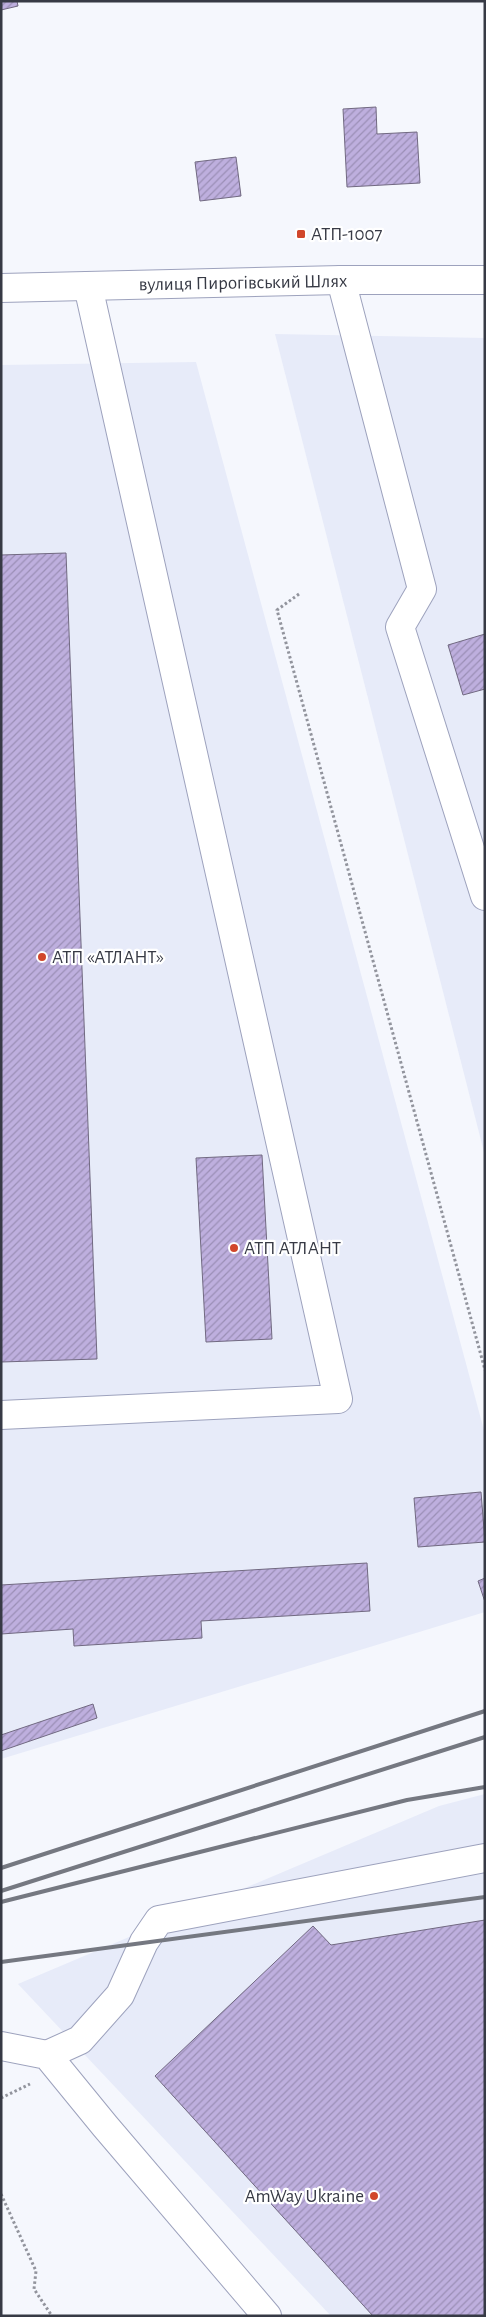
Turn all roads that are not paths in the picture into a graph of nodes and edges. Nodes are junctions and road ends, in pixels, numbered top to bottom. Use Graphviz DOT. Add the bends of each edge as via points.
graph roads {
  1 [pos="341,280"];
  2 [pos="485,280"];
  3 [pos="88,286"];
  4 [pos="1,288"];
  5 [pos="485,896"];
  6 [pos="1,1415"];
  7 [pos="485,1858"];
  8 [pos="1,2046"];
  9 [pos="47,2055"];
  10 [pos="267,2316"];
  1 -- 2 [label="street, вулиця Пирогівський Шлях"];
  1 -- 3 [label="street, вулиця Пирогівський Шлях"];
  1 -- 5 [label="street" via="422,589 400,627"];
  3 -- 4 [label="street, вулиця Пирогівський Шлях"];
  3 -- 6 [label="street" via="338,1399"];
  7 -- 9 [label="street" via="159,1920 144,1942 120,1995 80,2040"];
  8 -- 9 [label="street"];
  9 -- 10 [label="street"];
}
